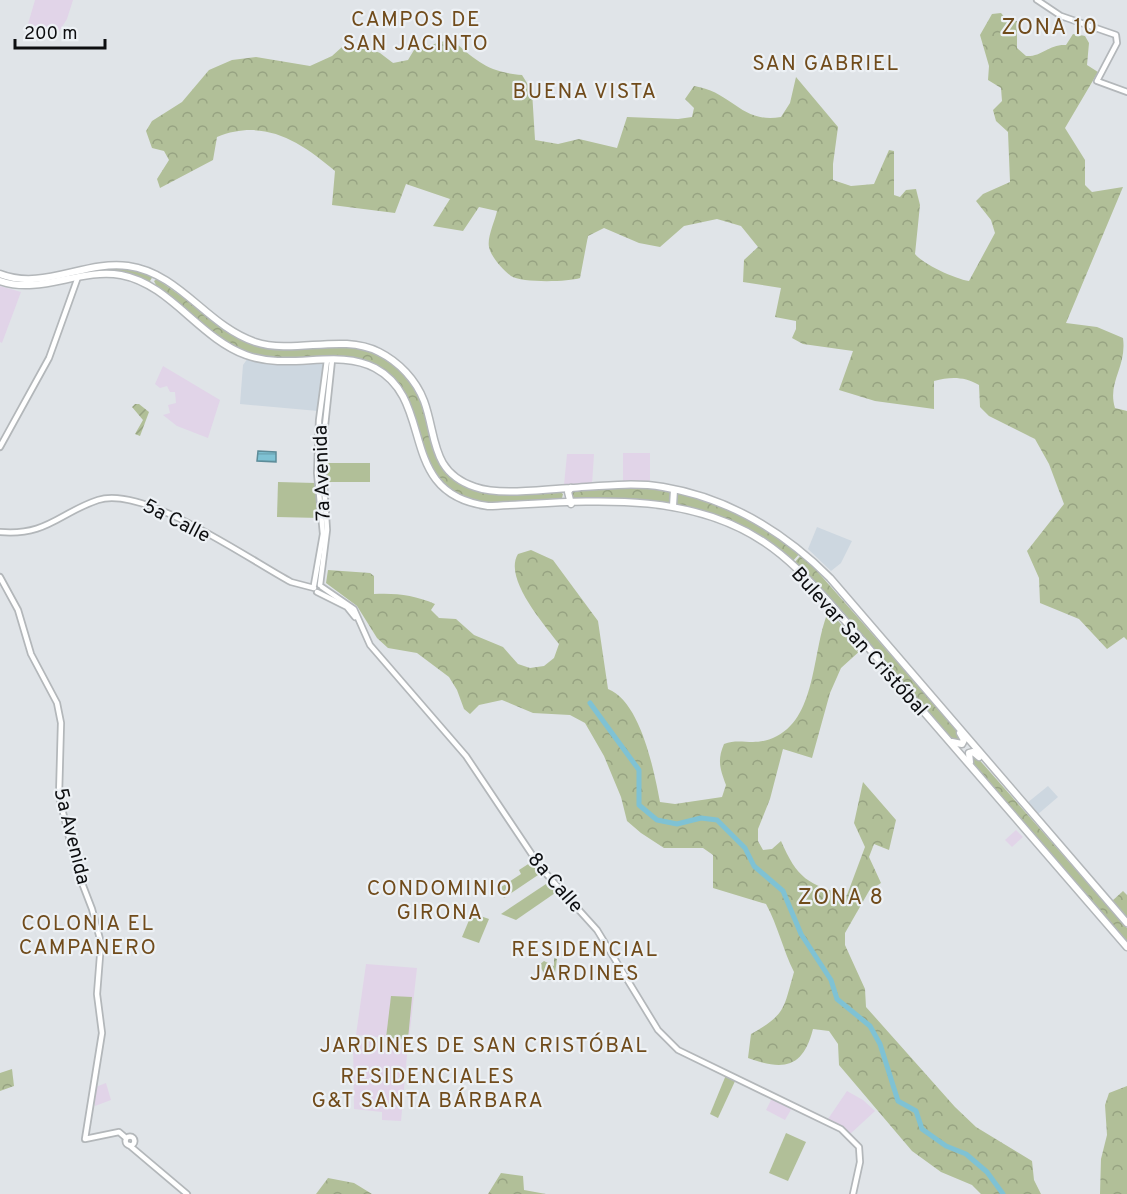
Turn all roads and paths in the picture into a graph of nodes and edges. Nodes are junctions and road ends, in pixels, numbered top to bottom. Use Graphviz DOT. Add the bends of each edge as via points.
graph roads {
  1 [pos="1037,0"];
  2 [pos="1127,92"];
  3 [pos="103,267"];
  4 [pos="0,274"];
  5 [pos="78,278"];
  6 [pos="0,281"];
  7 [pos="203,309"];
  8 [pos="200,326"];
  9 [pos="329,360"];
  10 [pos="0,447"];
  11 [pos="555,488"];
  12 [pos="571,488"];
  13 [pos="674,490"];
  14 [pos="537,504"];
  15 [pos="571,504"];
  16 [pos="673,506"];
  17 [pos="0,532"];
  18 [pos="802,552"];
  19 [pos="792,564"];
  20 [pos="0,577"];
  21 [pos="317,587"];
  22 [pos="357,618"];
  23 [pos="934,698"];
  24 [pos="921,709"];
  25 [pos="1003,780"];
  26 [pos="992,790"];
  27 [pos="1127,923"];
  28 [pos="1127,947"];
  29 [pos="187,1194"];
  30 [pos="853,1194"];
  1 -- 2 [label="street" via="1061,16 1114,33 1117,38 1097,81"];
  3 -- 4 [label="main road, Bulevar San Cristóbal" via="33,280"];
  3 -- 5 [label="main road"];
  3 -- 7 [label="main road, Bulevar San Cristóbal" via="125,265 149,270"];
  5 -- 6 [label="main road, Bulevar San Cristóbal" via="23,287"];
  5 -- 8 [label="main road, Bulevar San Cristóbal" via="111,274 138,280"];
  5 -- 10 [label="street" via="49,358"];
  7 -- 8 [label="main road" via="162,280 153,279 154,285"];
  7 -- 11 [label="main road, Bulevar San Cristóbal" via="240,335 267,345 351,344 379,352 401,368 419,391 438,455 455,476 485,489"];
  8 -- 9 [label="main road, Bulevar San Cristóbal" via="227,346 255,358 284,363"];
  9 -- 14 [label="main road, Bulevar San Cristóbal" via="363,363 380,370 393,382 409,406 423,460 449,491 483,505"];
  9 -- 21 [label="street, 7a Avenida" via="321,475 327,542"];
  11 -- 12 [label="main road, Bulevar San Cristóbal"];
  11 -- 14 [label="main road" via="564,491 562,502"];
  12 -- 13 [label="main road, Bulevar San Cristóbal" via="649,486"];
  12 -- 15 [label="main road"];
  13 -- 16 [label="main road"];
  13 -- 18 [label="main road, Bulevar San Cristóbal" via="713,500 751,516"];
  14 -- 15 [label="main road, Bulevar San Cristóbal"];
  15 -- 16 [label="main road, Bulevar San Cristóbal" via="646,502"];
  16 -- 19 [label="main road, Bulevar San Cristóbal" via="732,524"];
  17 -- 21 [label="street, 5a Calle" via="38,529 97,500 123,497 152,505 291,582"];
  18 -- 19 [label="main road"];
  18 -- 23 [label="main road, Bulevar San Cristóbal" via="830,578"];
  19 -- 24 [label="main road, Bulevar San Cristóbal"];
  20 -- 29 [label="street, 5a Avenida" via="18,610 31,654 57,703 61,730 59,796 77,870 101,943 97,994 102,1033 86,1141 121,1130 137,1152"];
  21 -- 22 [label="street"];
  21 -- 22 [label="street, 8a Calle" via="349,604"];
  22 -- 30 [label="street, 8a Calle" via="367,641 466,756 541,868 594,926 662,1035 678,1050 841,1129 859,1147"];
  23 -- 24 [label="main road" via="959,730 962,744 953,743"];
  23 -- 25 [label="main road, Bulevar San Cristóbal"];
  24 -- 26 [label="main road, Bulevar San Cristóbal"];
  25 -- 26 [label="main road" via="976,753 969,753 969,760"];
  25 -- 27 [label="main road, Bulevar San Cristóbal"];
  26 -- 28 [label="main road, Bulevar San Cristóbal"];
}
